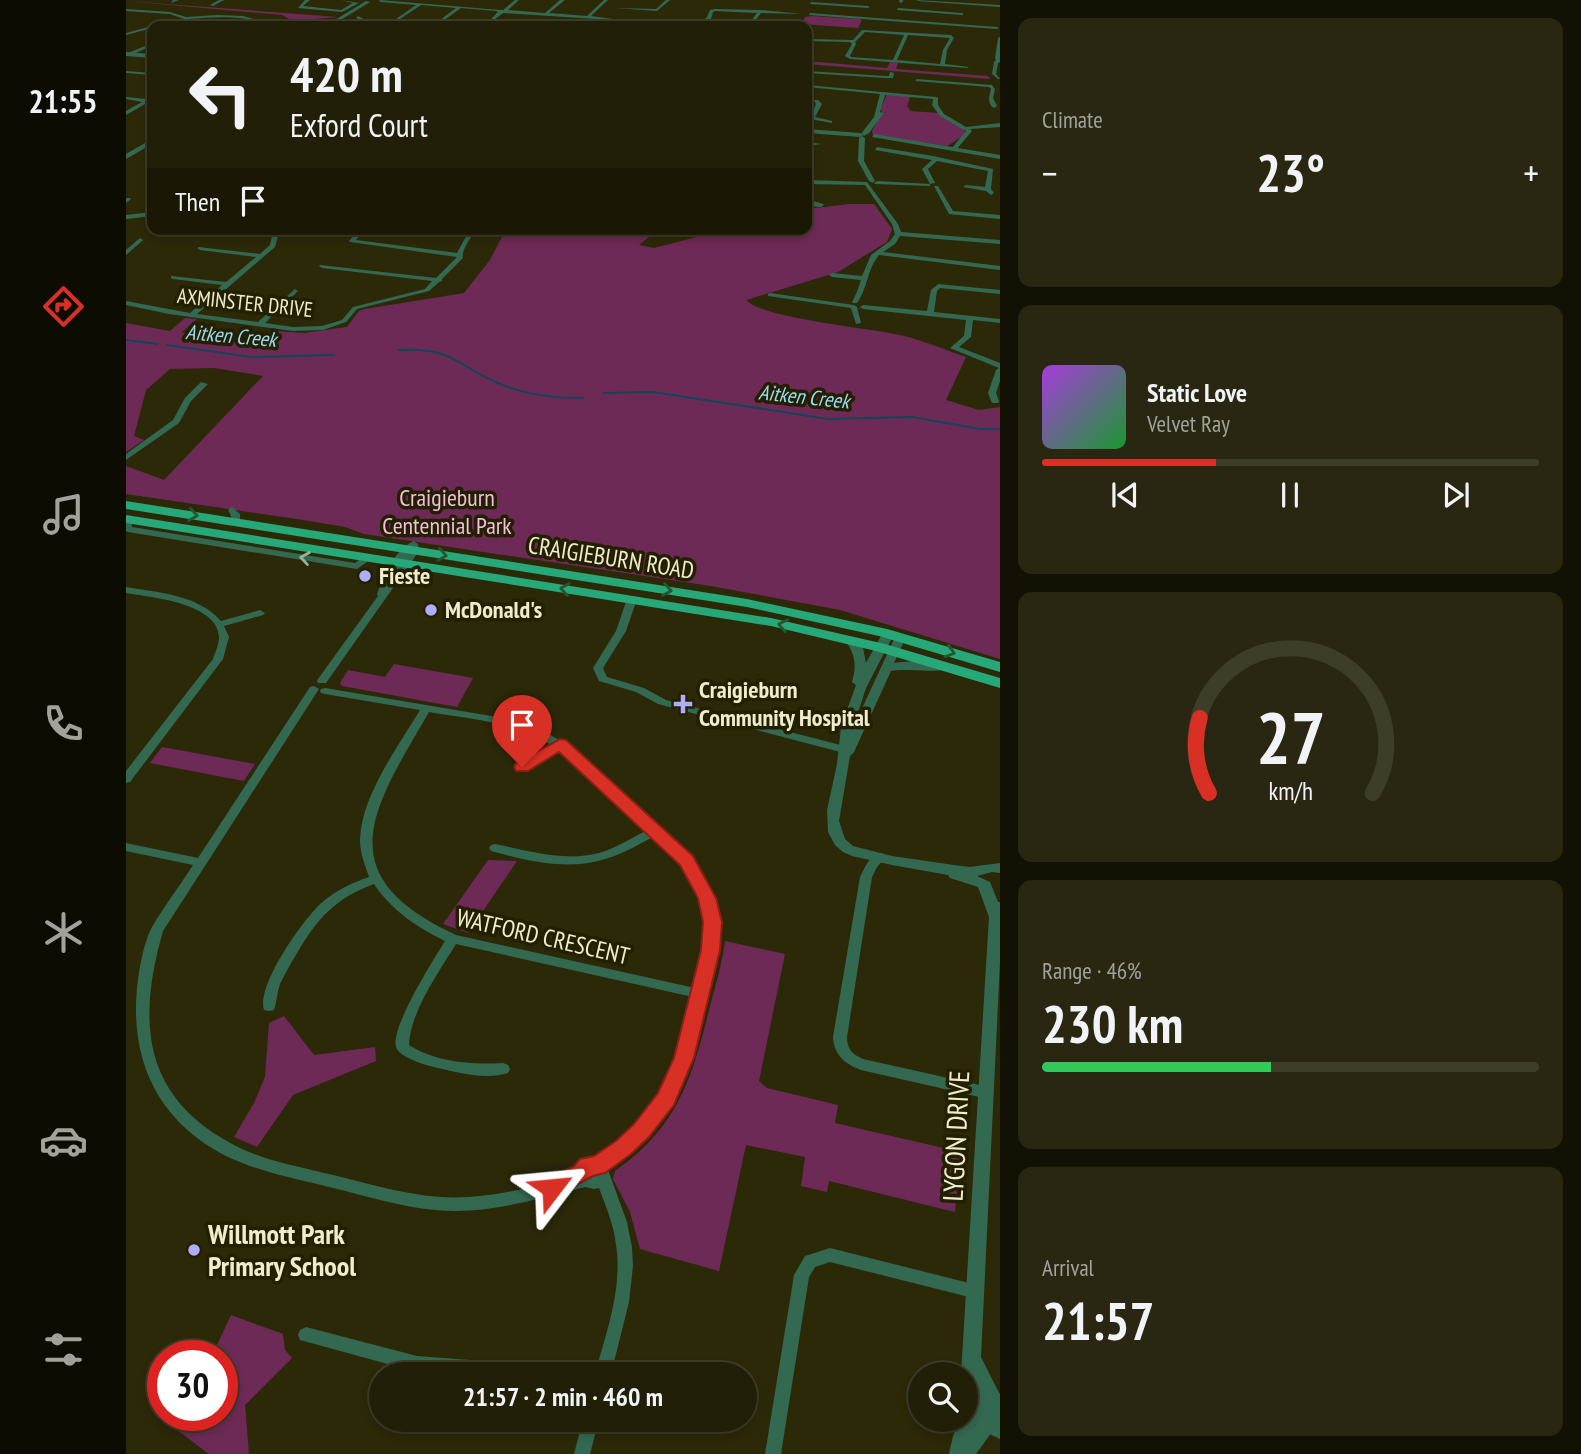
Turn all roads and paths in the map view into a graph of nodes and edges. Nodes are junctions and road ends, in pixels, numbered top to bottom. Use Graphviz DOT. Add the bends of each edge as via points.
graph roads {
  1 [pos="222,0"];
  2 [pos="291,0"];
  3 [pos="343,0"];
  4 [pos="515,0"];
  5 [pos="563,0"];
  6 [pos="606,0"];
  7 [pos="625,0"];
  8 [pos="668,0"];
  9 [pos="918,0"];
  10 [pos="306,1"];
  11 [pos="368,1"];
  12 [pos="379,1"];
  13 [pos="812,1"];
  14 [pos="902,1"];
  15 [pos="420,4"];
  16 [pos="212,5"];
  17 [pos="709,5"];
  18 [pos="1000,6"];
  19 [pos="868,7"];
  20 [pos="459,8"];
  21 [pos="618,8"];
  22 [pos="898,9"];
  23 [pos="126,10"];
  24 [pos="714,10"];
  25 [pos="142,11"];
  26 [pos="503,11"];
  27 [pos="761,11"];
  28 [pos="545,14"];
  29 [pos="805,14"];
  30 [pos="962,14"];
  31 [pos="126,18"];
  32 [pos="186,18"];
  33 [pos="588,18"];
  34 [pos="867,18"];
  35 [pos="358,19"];
  36 [pos="614,20"];
  37 [pos="893,20"];
  38 [pos="187,21"];
  39 [pos="245,21"];
  40 [pos="336,21"];
  41 [pos="346,21"];
  42 [pos="394,21"];
  43 [pos="441,21"];
  44 [pos="491,21"];
  45 [pos="704,21"];
  46 [pos="753,21"];
  47 [pos="799,21"];
  48 [pos="147,28"];
  49 [pos="999,28"];
  50 [pos="864,31"];
  51 [pos="126,33"];
  52 [pos="907,33"];
  53 [pos="1000,38"];
  54 [pos="812,40"];
  55 [pos="852,41"];
  56 [pos="999,48"];
  57 [pos="999,61"];
  58 [pos="894,62"];
  59 [pos="942,65"];
  60 [pos="967,68"];
  61 [pos="126,72"];
  62 [pos="135,72"];
  63 [pos="812,72"];
  64 [pos="892,73"];
  65 [pos="147,74"];
  66 [pos="126,77"];
  67 [pos="999,78"];
  68 [pos="917,80"];
  69 [pos="943,83"];
  70 [pos="812,86"];
  71 [pos="990,86"];
  72 [pos="826,87"];
  73 [pos="884,93"];
  74 [pos="934,97"];
  75 [pos="126,99"];
  76 [pos="147,99"];
  77 [pos="147,101"];
  78 [pos="812,102"];
  79 [pos="816,102"];
  80 [pos="994,106"];
  81 [pos="126,113"];
  82 [pos="814,120"];
  83 [pos="830,122"];
  84 [pos="1000,125"];
  85 [pos="967,128"];
  86 [pos="812,132"];
  87 [pos="867,137"];
  88 [pos="147,141"];
  89 [pos="147,142"];
  90 [pos="812,144"];
  91 [pos="818,144"];
  92 [pos="877,149"];
  93 [pos="952,150"];
  94 [pos="126,151"];
  95 [pos="126,157"];
  96 [pos="1000,157"];
  97 [pos="934,159"];
  98 [pos="946,161"];
  99 [pos="996,171"];
  100 [pos="870,182"];
  101 [pos="812,184"];
  102 [pos="932,185"];
  103 [pos="965,187"];
  104 [pos="147,215"];
  105 [pos="126,217"];
  106 [pos="1000,217"];
  107 [pos="898,232"];
  108 [pos="272,235"];
  109 [pos="357,235"];
  110 [pos="470,235"];
  111 [pos="140,240"];
  112 [pos="1000,242"];
  113 [pos="200,248"];
  114 [pos="126,253"];
  115 [pos="877,253"];
  116 [pos="459,255"];
  117 [pos="262,256"];
  118 [pos="322,266"];
  119 [pos="1000,268"];
  120 [pos="832,275"];
  121 [pos="173,277"];
  122 [pos="866,278"];
  123 [pos="440,280"];
  124 [pos="228,284"];
  125 [pos="305,292"];
  126 [pos="1000,292"];
  127 [pos="770,295"];
  128 [pos="126,303"];
  129 [pos="858,305"];
  130 [pos="930,313"];
  131 [pos="191,315"];
  132 [pos="970,317"];
  133 [pos="1000,321"];
  134 [pos="858,323"];
  135 [pos="260,324"];
  136 [pos="1000,368"];
  137 [pos="204,384"];
  138 [pos="995,401"];
  139 [pos="126,458"];
  140 [pos="126,505"];
  141 [pos="126,519"];
  142 [pos="406,556"];
  143 [pos="126,590"];
  144 [pos="632,599"];
  145 [pos="260,613"];
  146 [pos="220,624"];
  147 [pos="850,639"];
  148 [pos="890,642"];
  149 [pos="886,667"];
  150 [pos="1000,667"];
  151 [pos="968,673"];
  152 [pos="1000,683"];
  153 [pos="324,687"];
  154 [pos="427,707"];
  155 [pos="848,723"];
  156 [pos="560,744"];
  157 [pos="843,756"];
  158 [pos="522,767"];
  159 [pos="126,779"];
  160 [pos="657,830"];
  161 [pos="126,847"];
  162 [pos="495,848"];
  163 [pos="859,853"];
  164 [pos="880,857"];
  165 [pos="202,863"];
  166 [pos="1000,868"];
  167 [pos="866,877"];
  168 [pos="376,879"];
  169 [pos="987,883"];
  170 [pos="998,912"];
  171 [pos="453,939"];
  172 [pos="700,994"];
  173 [pos="269,1006"];
  174 [pos="130,1041"];
  175 [pos="503,1069"];
  176 [pos="984,1092"];
  177 [pos="594,1176"];
  178 [pos="973,1291"];
  179 [pos="306,1335"];
  180 [pos="971,1358"];
  181 [pos="409,1362"];
  182 [pos="606,1362"];
  183 [pos="971,1362"];
  184 [pos="978,1409"];
  185 [pos="996,1412"];
  186 [pos="588,1432"];
  187 [pos="962,1432"];
  188 [pos="582,1454"];
  189 [pos="773,1454"];
  190 [pos="957,1454"];
  191 [pos="967,1454"];
  1 -- 16 [label="street"];
  2 -- 10 [label="street"];
  3 -- 10 [label="street" via="357,3 338,11 299,7"];
  4 -- 26 [label="street"];
  5 -- 28 [label="street"];
  6 -- 33 [label="street"];
  7 -- 21 [label="street"];
  8 -- 21 [label="street" via="656,11"];
  9 -- 18 [label="street"];
  11 -- 12 [label="street"];
  11 -- 40 [label="street"];
  12 -- 15 [label="street"];
  12 -- 41 [label="street"];
  13 -- 19 [label="street"];
  13 -- 29 [label="street"];
  14 -- 22 [label="street"];
  15 -- 20 [label="street"];
  15 -- 42 [label="street"];
  17 -- 24 [label="street"];
  20 -- 26 [label="street"];
  20 -- 43 [label="street"];
  21 -- 36 [label="street"];
  22 -- 30 [label="street"];
  22 -- 37 [label="street"];
  23 -- 25 [label="street"];
  24 -- 27 [label="street"];
  24 -- 45 [label="street"];
  25 -- 31 [label="street"];
  25 -- 32 [label="street"];
  26 -- 28 [label="street"];
  26 -- 44 [label="street"];
  27 -- 29 [label="street"];
  27 -- 46 [label="street"];
  28 -- 33 [label="street"];
  29 -- 34 [label="street"];
  29 -- 47 [label="street"];
  32 -- 38 [label="street"];
  32 -- 39 [label="street"];
  33 -- 36 [label="street"];
  34 -- 37 [label="street"];
  34 -- 50 [label="street"];
  35 -- 42 [label="street"];
  37 -- 49 [label="street"];
  48 -- 51 [label="street"];
  50 -- 52 [label="street"];
  50 -- 55 [label="street"];
  52 -- 58 [label="street"];
  52 -- 59 [label="street" via="951,37"];
  53 -- 56 [label="street"];
  54 -- 55 [label="street"];
  55 -- 58 [label="street" via="848,57"];
  56 -- 57 [label="street"];
  57 -- 67 [label="street" via="993,75"];
  58 -- 59 [label="street"];
  59 -- 60 [label="street"];
  61 -- 62 [label="street"];
  62 -- 65 [label="street"];
  62 -- 66 [label="street"];
  63 -- 64 [label="street" via="887,80"];
  67 -- 71 [label="street"];
  68 -- 69 [label="street"];
  69 -- 71 [label="street"];
  69 -- 74 [label="street"];
  70 -- 72 [label="street"];
  71 -- 80 [label="street"];
  72 -- 73 [label="street"];
  72 -- 79 [label="street"];
  73 -- 74 [label="street"];
  73 -- 87 [label="street" via="881,113"];
  74 -- 85 [label="street" via="940,113"];
  75 -- 76 [label="street"];
  77 -- 81 [label="street"];
  78 -- 79 [label="street"];
  79 -- 82 [label="street"];
  82 -- 83 [label="street"];
  84 -- 85 [label="street"];
  85 -- 93 [label="street" via="969,133"];
  86 -- 87 [label="street"];
  87 -- 93 [label="street"];
  87 -- 100 [label="street" via="861,161"];
  88 -- 94 [label="street"];
  89 -- 95 [label="street"];
  90 -- 91 [label="street"];
  92 -- 97 [label="street"];
  93 -- 96 [label="street"];
  93 -- 98 [label="street"];
  97 -- 98 [label="street"];
  97 -- 102 [label="street" via="925,169"];
  98 -- 99 [label="street"];
  99 -- 103 [label="street" via="990,191"];
  100 -- 101 [label="street"];
  100 -- 102 [label="street"];
  100 -- 107 [label="street"];
  102 -- 106 [label="street" via="951,213"];
  104 -- 105 [label="street"];
  107 -- 112 [label="street"];
  107 -- 115 [label="street" via="891,246"];
  108 -- 117 [label="street" via="275,243"];
  109 -- 116 [label="street" via="352,241"];
  110 -- 116 [label="street, AXMINSTER DRIVE"];
  111 -- 114 [label="street"];
  113 -- 117 [label="street"];
  115 -- 119 [label="street"];
  115 -- 122 [label="street"];
  116 -- 123 [label="street, AXMINSTER DRIVE"];
  117 -- 124 [label="street"];
  118 -- 123 [label="street"];
  120 -- 122 [label="street"];
  121 -- 124 [label="street"];
  122 -- 129 [label="street"];
  123 -- 135 [label="street, AXMINSTER DRIVE" via="418,294 355,308 332,326 303,330"];
  124 -- 131 [label="street"];
  125 -- 135 [label="street" via="291,290"];
  126 -- 130 [label="street" via="937,284"];
  127 -- 129 [label="street"];
  128 -- 131 [label="street, AXMINSTER DRIVE"];
  129 -- 130 [label="street"];
  129 -- 134 [label="street"];
  130 -- 132 [label="street"];
  131 -- 135 [label="street, AXMINSTER DRIVE"];
  132 -- 133 [label="street"];
  132 -- 136 [label="street" via="967,337 954,348"];
  136 -- 138 [label="street" via="992,393"];
  137 -- 139 [label="street" via="176,421"];
  140 -- 142 [label="main road, CRAIGIEBURN ROAD, one-way" via="235,516"];
  142 -- 141 [label="main road, CRAIGIEBURN ROAD, one-way" via="369,557"];
  144 -- 142 [label="main road, CRAIGIEBURN ROAD, one-way"];
  142 -- 148 [label="main road, CRAIGIEBURN ROAD, one-way" via="747,603"];
  142 -- 153 [label="street"];
  143 -- 146 [label="street" via="194,605"];
  147 -- 144 [label="main road, CRAIGIEBURN ROAD, one-way"];
  144 -- 157 [label="street" via="621,631 598,668 603,679 662,702"];
  145 -- 146 [label="street"];
  146 -- 159 [label="street" via="224,642 218,659"];
  147 -- 148 [label="main road, CRAIGIEBURN ROAD"];
  147 -- 155 [label="street" via="860,656 861,670"];
  148 -- 149 [label="street"];
  148 -- 150 [label="main road, CRAIGIEBURN ROAD, one-way"];
  148 -- 151 [label="main road, CRAIGIEBURN ROAD"];
  148 -- 155 [label="street"];
  149 -- 151 [label="street" via="922,665"];
  149 -- 157 [label="street"];
  151 -- 152 [label="main road, CRAIGIEBURN ROAD"];
  153 -- 154 [label="street"];
  153 -- 165 [label="street" via="307,703"];
  154 -- 156 [label="street" via="514,724"];
  154 -- 168 [label="street, WATFORD CRESCENT" via="369,819 366,853"];
  155 -- 157 [label="street"];
  156 -- 158 [label="street"];
  156 -- 160 [label="street"];
  157 -- 163 [label="street" via="834,829 843,846"];
  160 -- 162 [label="street" via="604,856 581,860"];
  160 -- 172 [label="street" via="695,872 710,908 712,943"];
  161 -- 165 [label="street"];
  163 -- 164 [label="street"];
  163 -- 167 [label="street"];
  164 -- 167 [label="street"];
  164 -- 169 [label="street"];
  165 -- 174 [label="street" via="143,957 133,998"];
  166 -- 169 [label="street" via="989,867"];
  167 -- 176 [label="street" via="840,1037 842,1051 860,1065"];
  168 -- 171 [label="street, WATFORD CRESCENT" via="403,912"];
  168 -- 173 [label="street" via="340,893 317,911 274,984"];
  169 -- 170 [label="street, LYGON DRIVE"];
  170 -- 176 [label="street, LYGON DRIVE"];
  171 -- 172 [label="street, WATFORD CRESCENT"];
  171 -- 175 [label="street" via="419,998 402,1035 402,1047 416,1055 471,1068"];
  172 -- 177 [label="street" via="684,1058 656,1114"];
  174 -- 177 [label="street" via="167,1104 208,1139 243,1156 429,1203 503,1201"];
  176 -- 178 [label="street, LYGON DRIVE"];
  177 -- 182 [label="street" via="621,1227 625,1251 626,1280"];
  178 -- 180 [label="street, LYGON DRIVE"];
  178 -- 189 [label="street" via="837,1256 810,1261 802,1275"];
  179 -- 181 [label="street"];
  180 -- 183 [label="street, LYGON DRIVE"];
  180 -- 185 [label="street"];
  184 -- 185 [label="street"];
  185 -- 191 [label="street"];
  186 -- 188 [label="street"];
  187 -- 190 [label="street"];
}
